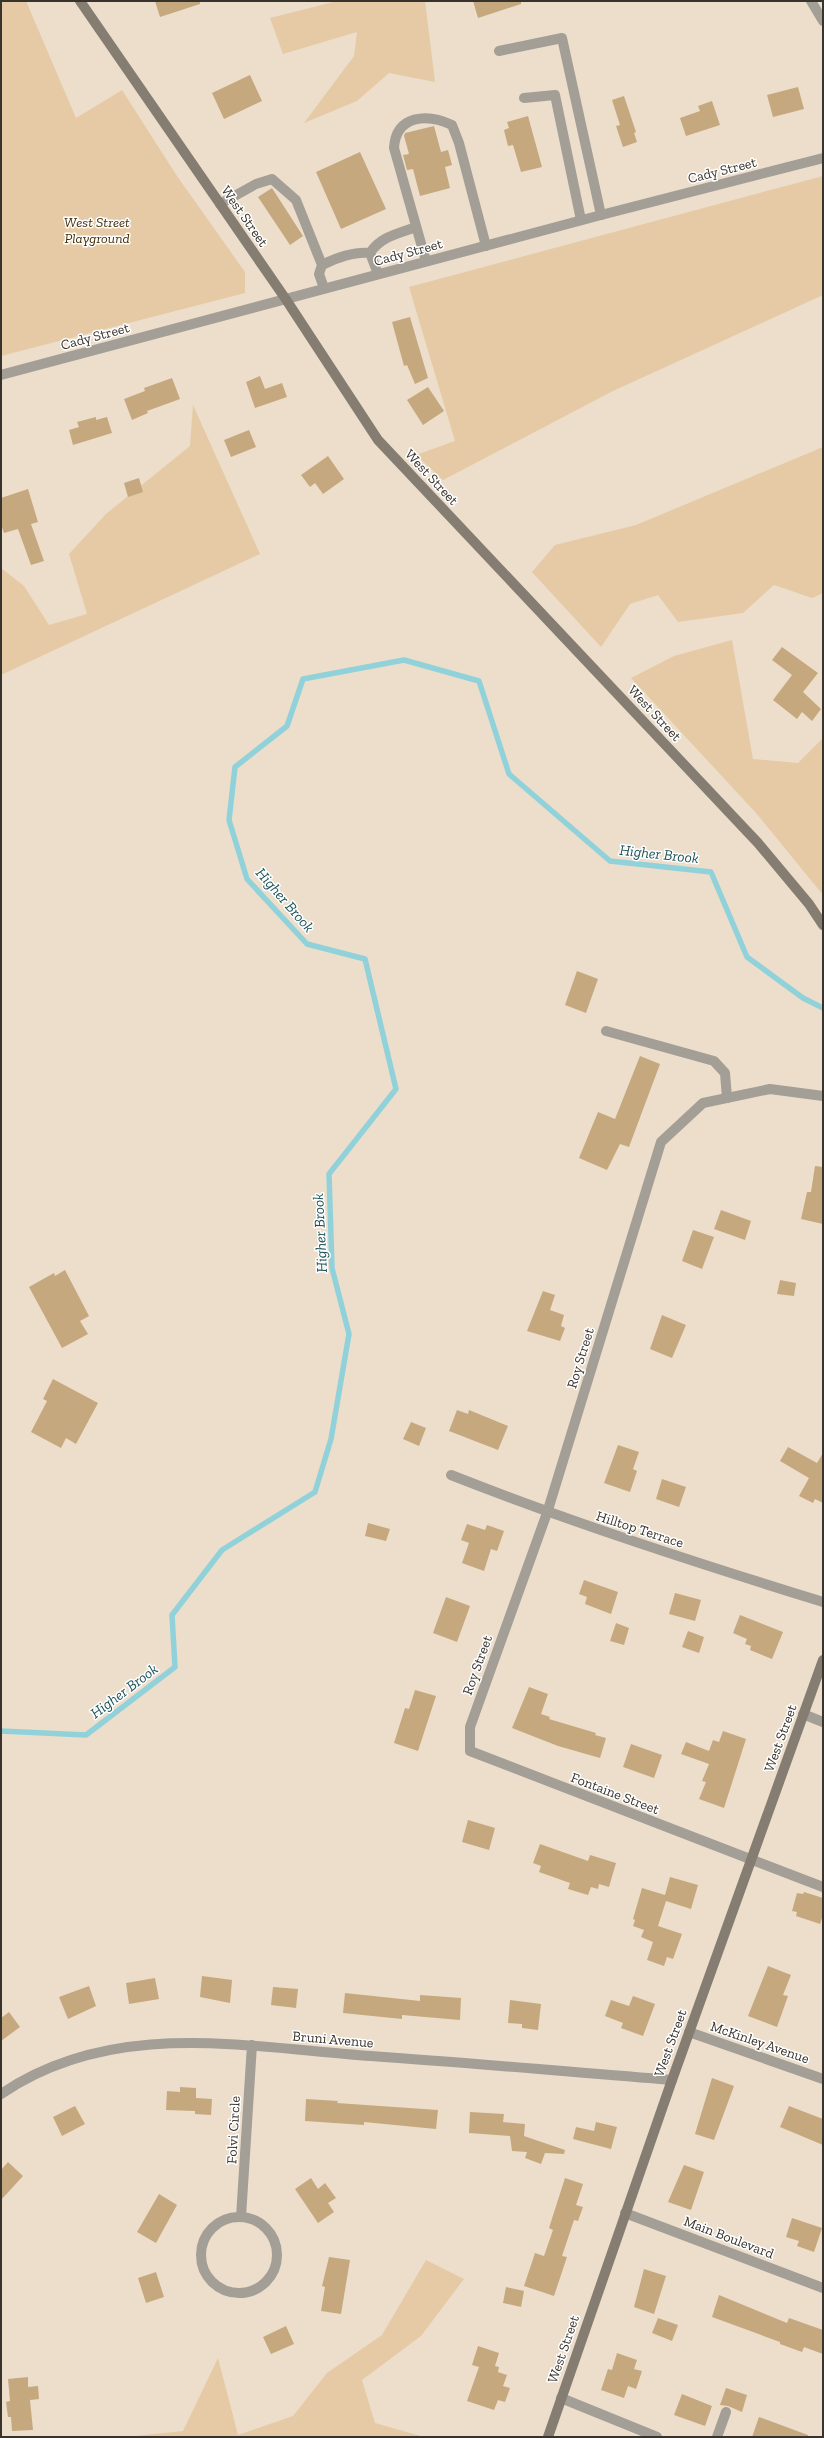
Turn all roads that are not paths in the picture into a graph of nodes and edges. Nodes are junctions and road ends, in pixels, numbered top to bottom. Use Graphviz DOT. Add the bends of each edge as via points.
graph roads {
  1 [pos="80,1"];
  2 [pos="811,1"];
  3 [pos="823,21"];
  4 [pos="499,51"];
  5 [pos="524,98"];
  6 [pos="823,158"];
  7 [pos="220,204"];
  8 [pos="601,215"];
  9 [pos="581,220"];
  10 [pos="416,227"];
  11 [pos="486,246"];
  12 [pos="370,253"];
  13 [pos="426,261"];
  14 [pos="322,265"];
  15 [pos="378,274"];
  16 [pos="324,288"];
  17 [pos="285,298"];
  18 [pos="1,375"];
  19 [pos="823,925"];
  20 [pos="606,1031"];
  21 [pos="823,1096"];
  22 [pos="727,1098"];
  23 [pos="451,1475"];
  24 [pos="547,1513"];
  25 [pos="823,1602"];
  26 [pos="823,1660"];
  27 [pos="803,1714"];
  28 [pos="823,1722"];
  29 [pos="470,1752"];
  30 [pos="750,1859"];
  31 [pos="823,1887"];
  32 [pos="689,2032"];
  33 [pos="252,2045"];
  34 [pos="823,2079"];
  35 [pos="672,2080"];
  36 [pos="1,2094"];
  37 [pos="625,2213"];
  38 [pos="242,2217"];
  39 [pos="823,2288"];
  40 [pos="561,2398"];
  41 [pos="726,2412"];
  42 [pos="548,2437"];
  43 [pos="657,2437"];
  44 [pos="717,2437"];
  1 -- 7 [label="main road, West Street"];
  2 -- 3 [label="street"];
  4 -- 8 [label="street" via="562,38"];
  5 -- 9 [label="street" via="555,94"];
  6 -- 8 [label="street, Cady Street"];
  7 -- 14 [label="street" via="256,184 272,179 296,200"];
  7 -- 17 [label="main road, West Street"];
  8 -- 9 [label="street, Cady Street"];
  9 -- 11 [label="street, Cady Street"];
  10 -- 11 [label="street" via="394,148 395,136 403,125 425,117 437,118 452,125 459,142"];
  10 -- 12 [label="street" via="389,236 375,244"];
  10 -- 13 [label="street"];
  11 -- 13 [label="street, Cady Street"];
  12 -- 14 [label="street" via="362,252 330,260"];
  12 -- 15 [label="street"];
  13 -- 15 [label="street, Cady Street"];
  14 -- 16 [label="street" via="319,274"];
  15 -- 16 [label="street, Cady Street"];
  16 -- 17 [label="street, Cady Street"];
  17 -- 18 [label="street, Cady Street"];
  17 -- 19 [label="main road, West Street" via="378,440 758,842"];
  20 -- 22 [label="street" via="714,1062 725,1073"];
  21 -- 22 [label="street, Roy Street" via="770,1089"];
  22 -- 24 [label="street, Roy Street" via="703,1103 661,1142"];
  23 -- 24 [label="street, Hilltop Terrace"];
  24 -- 25 [label="street, Hilltop Terrace" via="660,1552"];
  24 -- 29 [label="street, Roy Street" via="470,1727"];
  26 -- 27 [label="main road, West Street"];
  27 -- 28 [label="street"];
  27 -- 30 [label="main road, West Street"];
  29 -- 30 [label="street, Fontaine Street"];
  30 -- 31 [label="street, Fontaine Street"];
  30 -- 32 [label="main road, West Street"];
  32 -- 34 [label="street, McKinley Avenue"];
  32 -- 35 [label="main road, West Street"];
  33 -- 35 [label="street, Bruni Avenue" via="306,2052"];
  33 -- 36 [label="street, Bruni Avenue" via="210,2042 99,2051 45,2069"];
  33 -- 38 [label="street, Folvi Circle"];
  35 -- 37 [label="main road, West Street"];
  37 -- 39 [label="street, Main Boulevard"];
  37 -- 40 [label="main road, West Street"];
  38 -- 38 [label="street" via="222,2221 214,2227 203,2243 202,2252 202,2262 210,2280 226,2291 235,2293 250,2292 264,2285 271,2277 277,2258 277,2248 268,2230 261,2224"];
  40 -- 42 [label="main road, West Street"];
  40 -- 43 [label="street"];
  41 -- 44 [label="street"];
}
